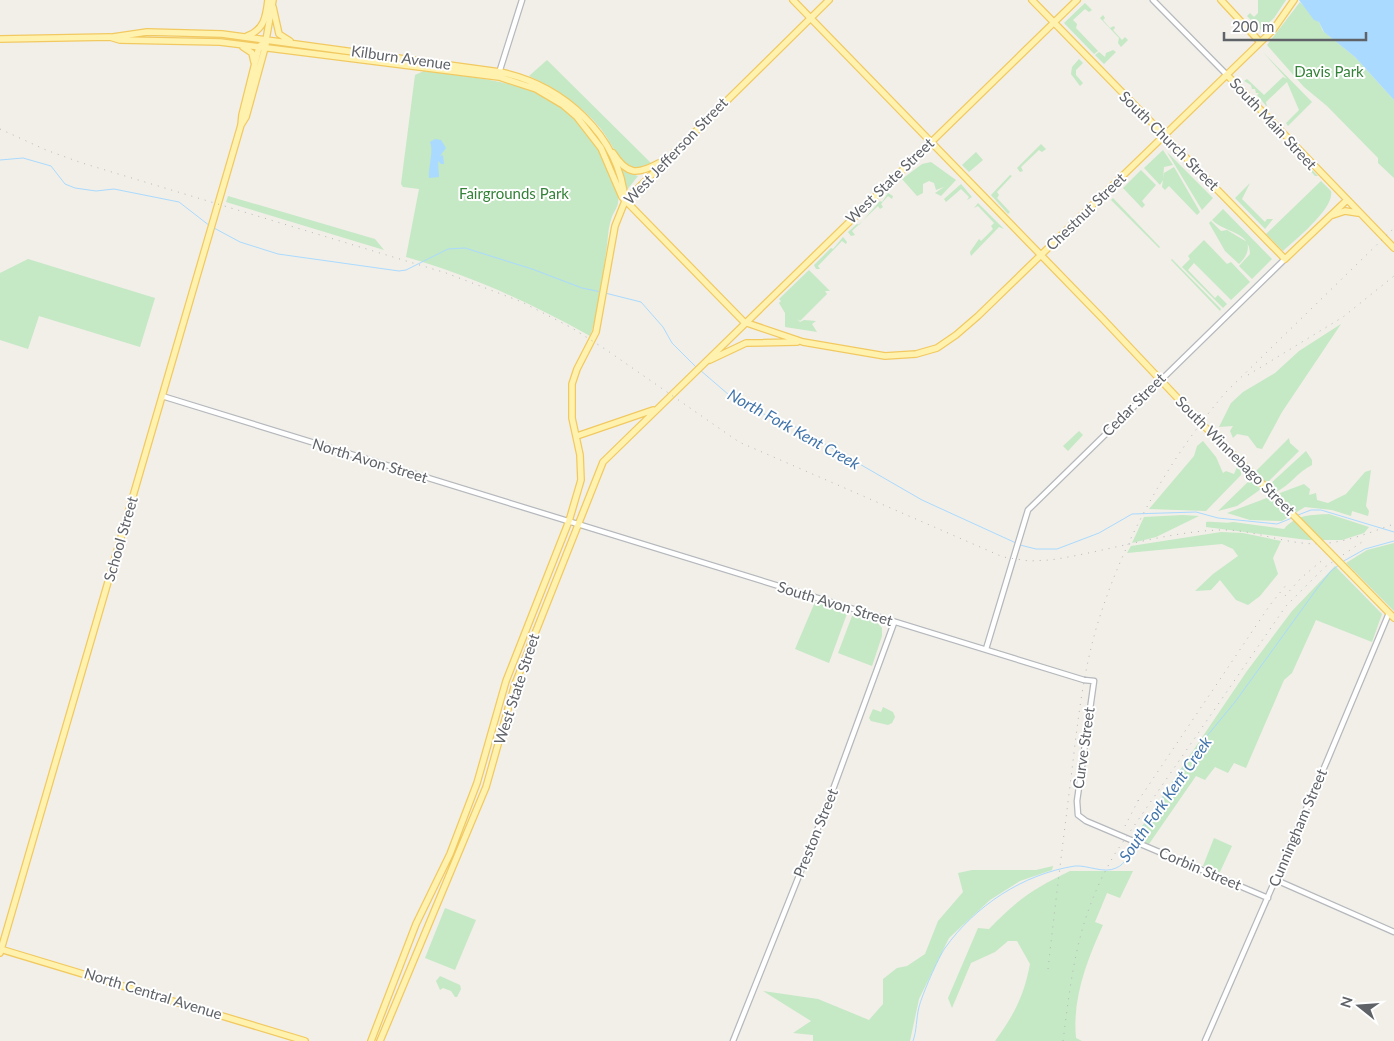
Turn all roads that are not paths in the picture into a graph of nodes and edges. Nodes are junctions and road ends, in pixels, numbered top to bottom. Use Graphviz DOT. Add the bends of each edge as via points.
graph roads {
  1 [pos="522,0"];
  2 [pos="793,0"];
  3 [pos="829,0"];
  4 [pos="1032,0"];
  5 [pos="1077,0"];
  6 [pos="1153,0"];
  7 [pos="1221,0"];
  8 [pos="1294,1"];
  9 [pos="271,2"];
  10 [pos="810,18"];
  11 [pos="1053,23"];
  12 [pos="242,36"];
  13 [pos="110,37"];
  14 [pos="0,39"];
  15 [pos="266,40"];
  16 [pos="1260,42"];
  17 [pos="295,43"];
  18 [pos="239,45"];
  19 [pos="263,48"];
  20 [pos="284,51"];
  21 [pos="257,68"];
  22 [pos="499,74"];
  23 [pos="1227,76"];
  24 [pos="1165,136"];
  25 [pos="604,139"];
  26 [pos="930,143"];
  27 [pos="665,160"];
  28 [pos="1347,200"];
  29 [pos="625,201"];
  30 [pos="1360,214"];
  31 [pos="1329,217"];
  32 [pos="1394,248"];
  33 [pos="1041,257"];
  34 [pos="1285,258"];
  35 [pos="744,322"];
  36 [pos="803,342"];
  37 [pos="842,348"];
  38 [pos="702,366"];
  39 [pos="1160,379"];
  40 [pos="162,396"];
  41 [pos="656,409"];
  42 [pos="577,436"];
  43 [pos="569,521"];
  44 [pos="578,524"];
  45 [pos="1389,613"];
  46 [pos="1394,618"];
  47 [pos="894,623"];
  48 [pos="986,649"];
  49 [pos="1094,681"];
  50 [pos="1078,815"];
  51 [pos="1276,880"];
  52 [pos="1268,898"];
  53 [pos="1394,932"];
  54 [pos="0,950"];
  55 [pos="305,1041"];
  56 [pos="371,1041"];
  57 [pos="380,1041"];
  58 [pos="732,1041"];
  59 [pos="1205,1041"];
  1 -- 22 [label="street"];
  2 -- 10 [label="main road, South Winnebago Street"];
  3 -- 10 [label="main road, West Jefferson Street"];
  4 -- 11 [label="main road, South Church Street"];
  5 -- 11 [label="main road, West State Street"];
  6 -- 23 [label="street, South Main Street"];
  7 -- 16 [label="main road"];
  8 -- 16 [label="main road, Chestnut Street" via="1280,22"];
  9 -- 12 [label="main road" via="261,26 255,32"];
  9 -- 15 [label="main road, School Street"];
  9 -- 17 [label="main road" via="279,34"];
  10 -- 26 [label="main road, South Winnebago Street"];
  10 -- 27 [label="main road, West Jefferson Street"];
  11 -- 24 [label="main road, South Church Street"];
  11 -- 26 [label="main road, West State Street"];
  12 -- 13 [label="main road, Kilburn Avenue" via="147,32"];
  12 -- 15 [label="main road, Kilburn Avenue"];
  13 -- 14 [label="main road, Kilburn Avenue"];
  13 -- 18 [label="main road, Kilburn Avenue"];
  15 -- 17 [label="main road, Kilburn Avenue"];
  15 -- 19 [label="main road, School Street"];
  16 -- 23 [label="main road, Chestnut Street"];
  17 -- 22 [label="main road, Kilburn Avenue"];
  18 -- 19 [label="main road, Kilburn Avenue"];
  18 -- 21 [label="main road" via="252,53"];
  19 -- 20 [label="main road, Kilburn Avenue"];
  19 -- 21 [label="main road, School Street"];
  20 -- 21 [label="main road" via="270,55"];
  20 -- 22 [label="main road, Kilburn Avenue"];
  21 -- 40 [label="main road, School Street" via="246,117"];
  22 -- 25 [label="main road, Kilburn Avenue" via="527,79 561,97"];
  22 -- 29 [label="main road, Kilburn Avenue" via="536,89 577,116 601,148"];
  23 -- 24 [label="main road, Chestnut Street"];
  23 -- 28 [label="main road, South Main Street"];
  24 -- 33 [label="main road, Chestnut Street"];
  24 -- 34 [label="main road, South Church Street"];
  25 -- 27 [label="main road" via="628,170 644,170"];
  25 -- 29 [label="main road, Kilburn Avenue"];
  26 -- 33 [label="main road, South Winnebago Street"];
  26 -- 35 [label="main road, West State Street"];
  27 -- 29 [label="main road, West Jefferson Street"];
  28 -- 30 [label="main road, South Main Street"];
  28 -- 31 [label="main road, Cedar Street"];
  29 -- 35 [label="main road, Kilburn Avenue"];
  29 -- 42 [label="main road, West Jefferson Street" via="615,226 593,341 572,384 572,418"];
  30 -- 31 [label="main road" via="1344,211"];
  30 -- 32 [label="main road, South Main Street"];
  31 -- 34 [label="main road, Cedar Street"];
  33 -- 37 [label="main road, Chestnut Street" via="956,335 937,348 916,354 885,356"];
  33 -- 39 [label="main road, South Winnebago Street"];
  34 -- 39 [label="street, Cedar Street"];
  35 -- 36 [label="main road, Kilburn Avenue"];
  35 -- 38 [label="main road, West State Street"];
  36 -- 37 [label="main road, Kilburn Avenue"];
  36 -- 38 [label="main road" via="746,343"];
  38 -- 41 [label="main road, West State Street"];
  39 -- 45 [label="main road, South Winnebago Street, bridge"];
  39 -- 48 [label="street, Cedar Street" via="1028,510"];
  40 -- 43 [label="street, North Avon Street"];
  40 -- 54 [label="main road, School Street"];
  41 -- 42 [label="main road"];
  41 -- 44 [label="main road, West State Street" via="603,462"];
  42 -- 43 [label="main road, West State Street" via="581,480"];
  43 -- 44 [label="street, North Avon Street"];
  43 -- 56 [label="main road, West State Street" via="506,681 477,783 450,854 416,924"];
  44 -- 47 [label="street, South Avon Street"];
  44 -- 57 [label="main road, West State Street" via="515,684 486,787"];
  45 -- 46 [label="main road, South Winnebago Street"];
  45 -- 51 [label="street, Cunningham Street"];
  47 -- 48 [label="street, South Avon Street"];
  47 -- 58 [label="street, Preston Street" via="828,804"];
  48 -- 49 [label="street, South Avon Street"];
  49 -- 50 [label="street, Curve Street" via="1077,801"];
  50 -- 52 [label="street, Corbin Street"];
  51 -- 52 [label="street, Cunningham Street"];
  51 -- 53 [label="street"];
  52 -- 59 [label="street, Cunningham Street"];
  54 -- 55 [label="main road, North Central Avenue"];
}
